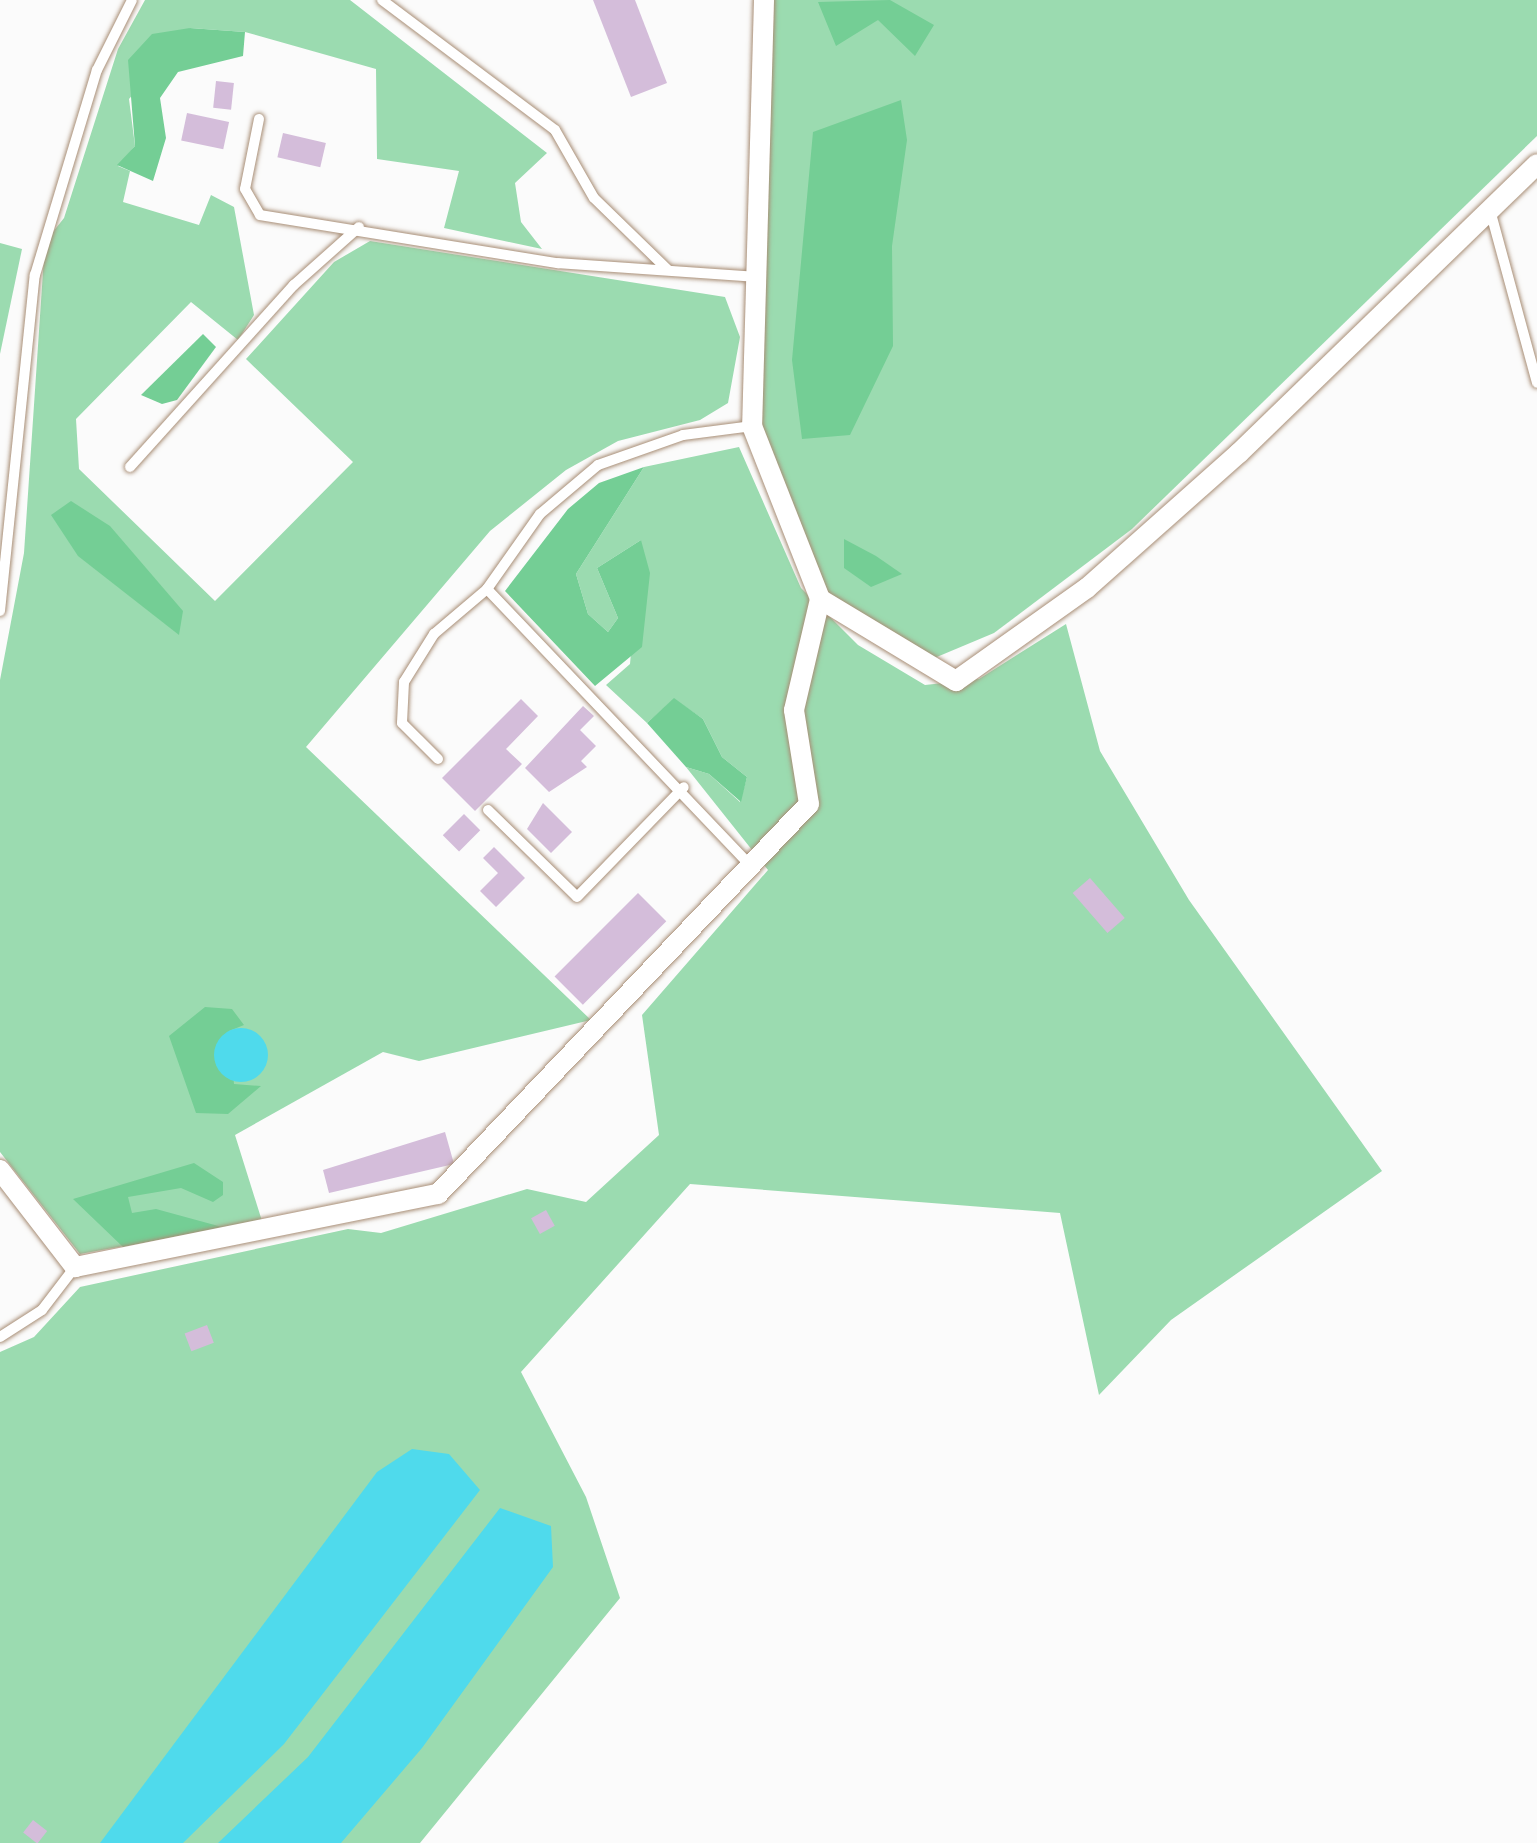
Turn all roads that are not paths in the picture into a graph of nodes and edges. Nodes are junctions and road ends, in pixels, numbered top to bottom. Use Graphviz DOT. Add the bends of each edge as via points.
graph roads {
  1 [pos="132,0"];
  2 [pos="382,0"];
  3 [pos="764,0"];
  4 [pos="259,119"];
  5 [pos="1537,164"];
  6 [pos="1490,210"];
  7 [pos="359,227"];
  8 [pos="669,271"];
  9 [pos="758,278"];
  10 [pos="1537,383"];
  11 [pos="752,426"];
  12 [pos="130,467"];
  13 [pos="487,589"];
  14 [pos="820,599"];
  15 [pos="0,611"];
  16 [pos="438,759"];
  17 [pos="684,787"];
  18 [pos="488,810"];
  19 [pos="747,862"];
  20 [pos="0,1170"];
  21 [pos="75,1267"];
  22 [pos="0,1337"];
  1 -- 15 [label="lane" via="97,70 35,275"];
  2 -- 8 [label="lane" via="555,130 594,198"];
  3 -- 9 [label="street"];
  4 -- 7 [label="lane" via="245,188 260,215"];
  5 -- 6 [label="street"];
  6 -- 10 [label="lane"];
  6 -- 14 [label="street" via="1086,588 956,682"];
  7 -- 8 [label="lane" via="558,263"];
  7 -- 12 [label="lane" via="294,286"];
  8 -- 9 [label="lane"];
  9 -- 11 [label="street"];
  11 -- 13 [label="lane" via="684,436 598,465 540,514"];
  11 -- 14 [label="street"];
  13 -- 16 [label="lane" via="434,634 404,682 402,723"];
  13 -- 17 [label="lane"];
  14 -- 19 [label="street" via="794,710 809,804"];
  17 -- 18 [label="lane" via="577,897"];
  17 -- 19 [label="lane"];
  19 -- 21 [label="street" via="438,1194"];
  20 -- 21 [label="street"];
  21 -- 22 [label="lane" via="42,1310"];
}
